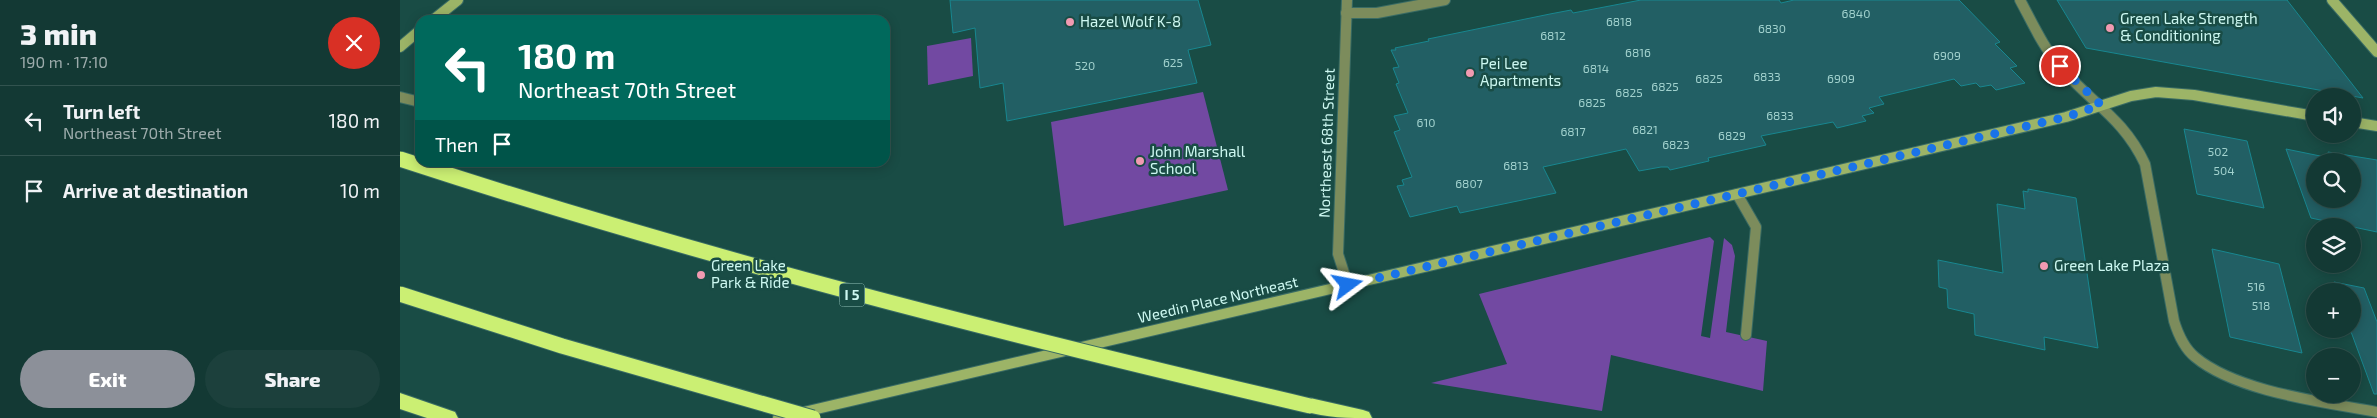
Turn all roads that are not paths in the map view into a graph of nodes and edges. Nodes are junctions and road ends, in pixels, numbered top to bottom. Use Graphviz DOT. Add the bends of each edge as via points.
graph roads {
  1 [pos="458,0"];
  2 [pos="1347,0"];
  3 [pos="1445,0"];
  4 [pos="2020,0"];
  5 [pos="2332,0"];
  6 [pos="1346,13"];
  7 [pos="439,15"];
  8 [pos="415,34"];
  9 [pos="400,46"];
  10 [pos="2377,52"];
  11 [pos="400,97"];
  12 [pos="415,101"];
  13 [pos="2101,105"];
  14 [pos="2306,114"];
  15 [pos="2361,123"];
  16 [pos="2377,126"];
  17 [pos="400,159"];
  18 [pos="415,164"];
  19 [pos="425,167"];
  20 [pos="1737,194"];
  21 [pos="1348,285"];
  22 [pos="400,294"];
  23 [pos="1746,335"];
  24 [pos="400,401"];
  25 [pos="2377,412"];
  26 [pos="449,418"];
  27 [pos="778,418"];
  28 [pos="814,418"];
  29 [pos="1363,418"];
  1 -- 7 [label="street"];
  2 -- 6 [label="street, Northeast 68th Street"];
  3 -- 6 [label="street" via="1376,13"];
  4 -- 13 [label="street" via="2060,66"];
  5 -- 10 [label="street"];
  6 -- 21 [label="street, Northeast 68th Street" via="1338,254"];
  8 -- 9 [label="street"];
  11 -- 12 [label="street"];
  13 -- 14 [label="street, Weedin Place Northeast" via="2156,92 2194,95"];
  13 -- 20 [label="street, Weedin Place Northeast" via="2066,117"];
  13 -- 25 [label="street" via="2123,126 2140,150 2174,321 2179,337 2196,358 2226,376 2255,386"];
  15 -- 16 [label="street"];
  17 -- 18 [label="highway, I 5, bridge"];
  19 -- 29 [label="highway, I 5, bridge" via="595,222 855,296"];
  20 -- 21 [label="street, Weedin Place Northeast"];
  20 -- 23 [label="street" via="1756,227"];
  21 -- 27 [label="street, Weedin Place Northeast"];
  22 -- 28 [label="highway, bridge" via="562,346"];
  24 -- 26 [label="highway"];
}
